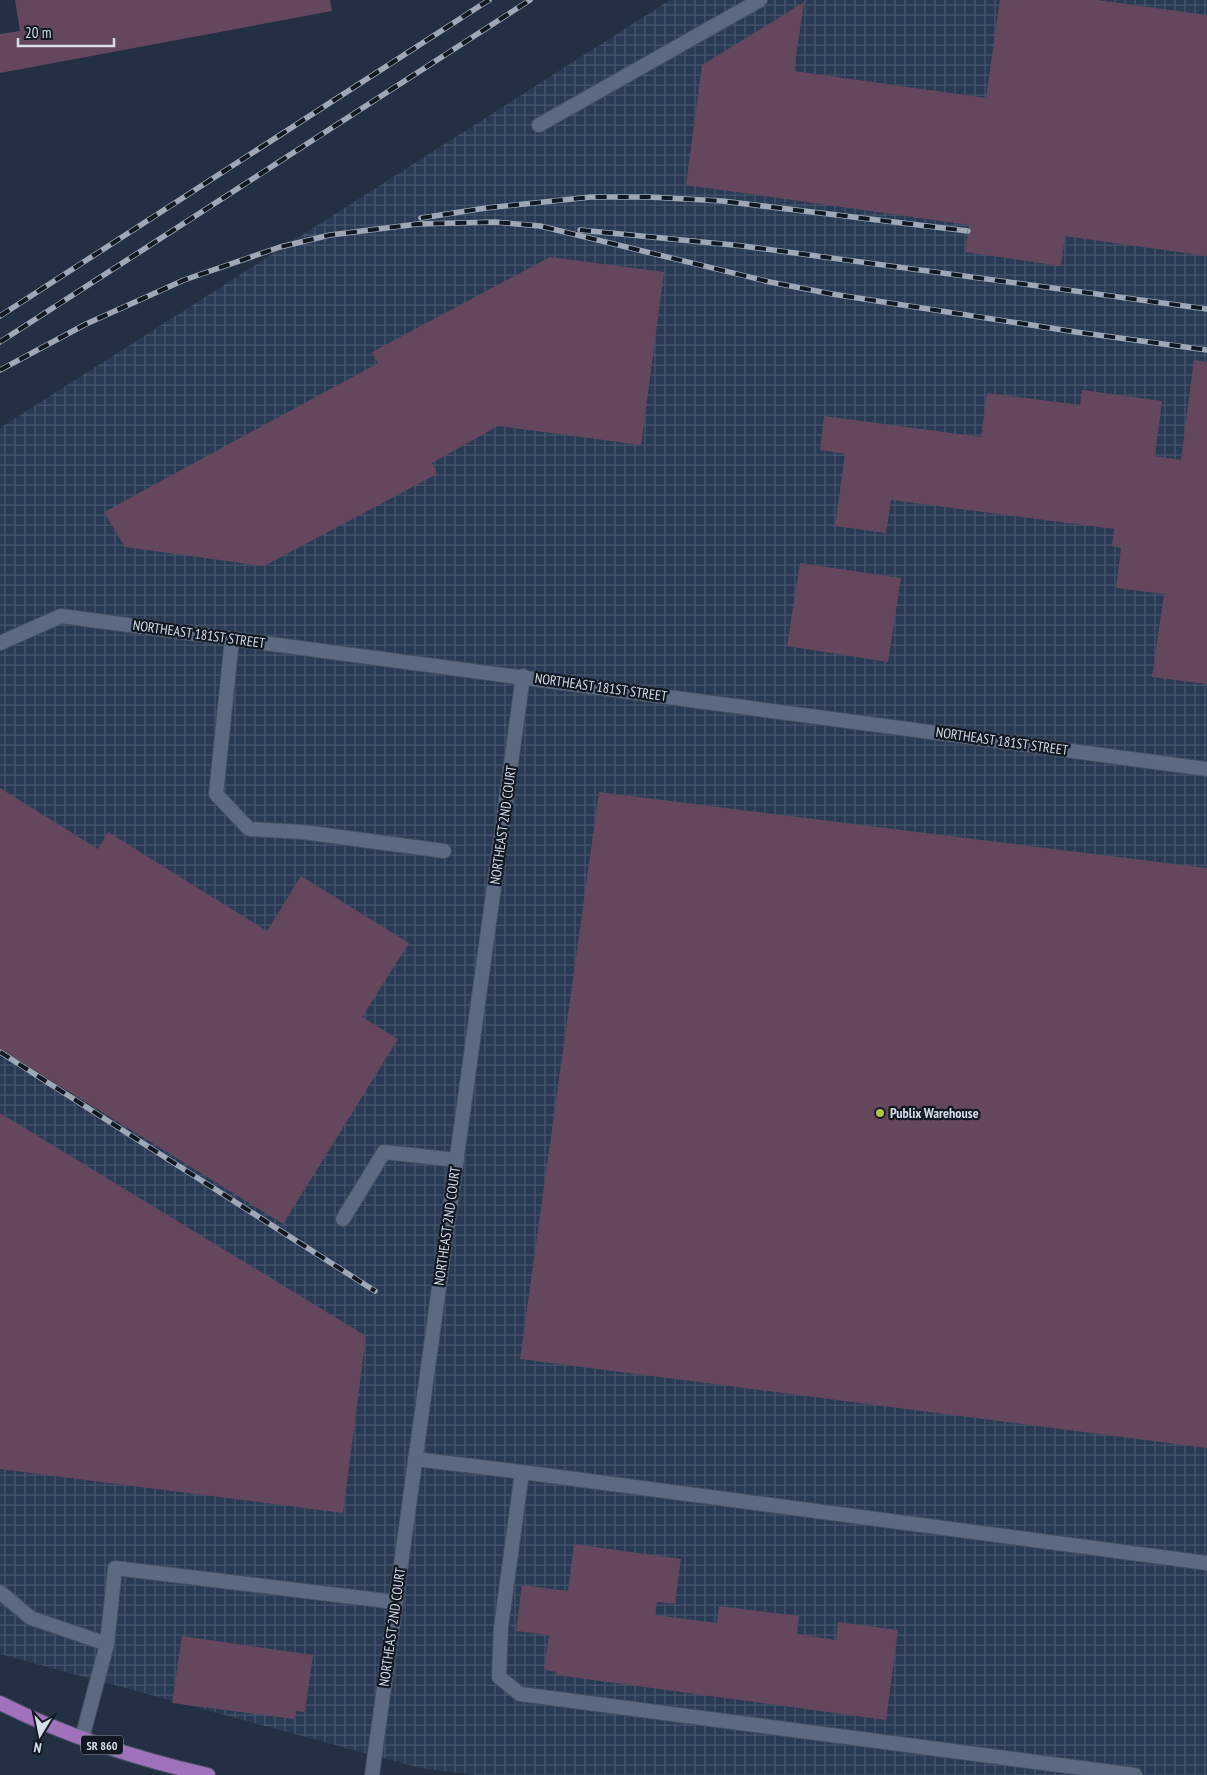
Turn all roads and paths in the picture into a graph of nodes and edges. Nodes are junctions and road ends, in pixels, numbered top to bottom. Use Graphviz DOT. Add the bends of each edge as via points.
graph roads {
  1 [pos="760,0"];
  2 [pos="539,125"];
  3 [pos="232,639"];
  4 [pos="0,643"];
  5 [pos="523,676"];
  6 [pos="1207,769"];
  7 [pos="444,851"];
  8 [pos="457,1160"];
  9 [pos="343,1219"];
  10 [pos="415,1459"];
  11 [pos="522,1472"];
  12 [pos="1207,1563"];
  13 [pos="0,1592"];
  14 [pos="395,1602"];
  15 [pos="107,1644"];
  16 [pos="0,1703"];
  17 [pos="82,1738"];
  18 [pos="208,1775"];
  19 [pos="372,1775"];
  20 [pos="1135,1775"];
  1 -- 2 [label="street"];
  3 -- 4 [label="street, NORTHEAST 181ST STREET" via="61,616"];
  3 -- 5 [label="street, NORTHEAST 181ST STREET"];
  3 -- 7 [label="street" via="216,794 249,829 303,832"];
  5 -- 6 [label="street, NORTHEAST 181ST STREET"];
  5 -- 8 [label="street, NORTHEAST 2ND COURT"];
  8 -- 9 [label="street" via="384,1152"];
  8 -- 10 [label="street, NORTHEAST 2ND COURT"];
  10 -- 11 [label="street"];
  10 -- 14 [label="street, NORTHEAST 2ND COURT"];
  11 -- 12 [label="street"];
  11 -- 20 [label="street" via="501,1627 499,1677 520,1694"];
  13 -- 15 [label="street" via="31,1618"];
  14 -- 15 [label="street" via="116,1568"];
  14 -- 19 [label="street, NORTHEAST 2ND COURT"];
  15 -- 17 [label="street"];
  16 -- 17 [label="main road, SR 860"];
  17 -- 18 [label="main road, SR 860" via="126,1754"];
}
